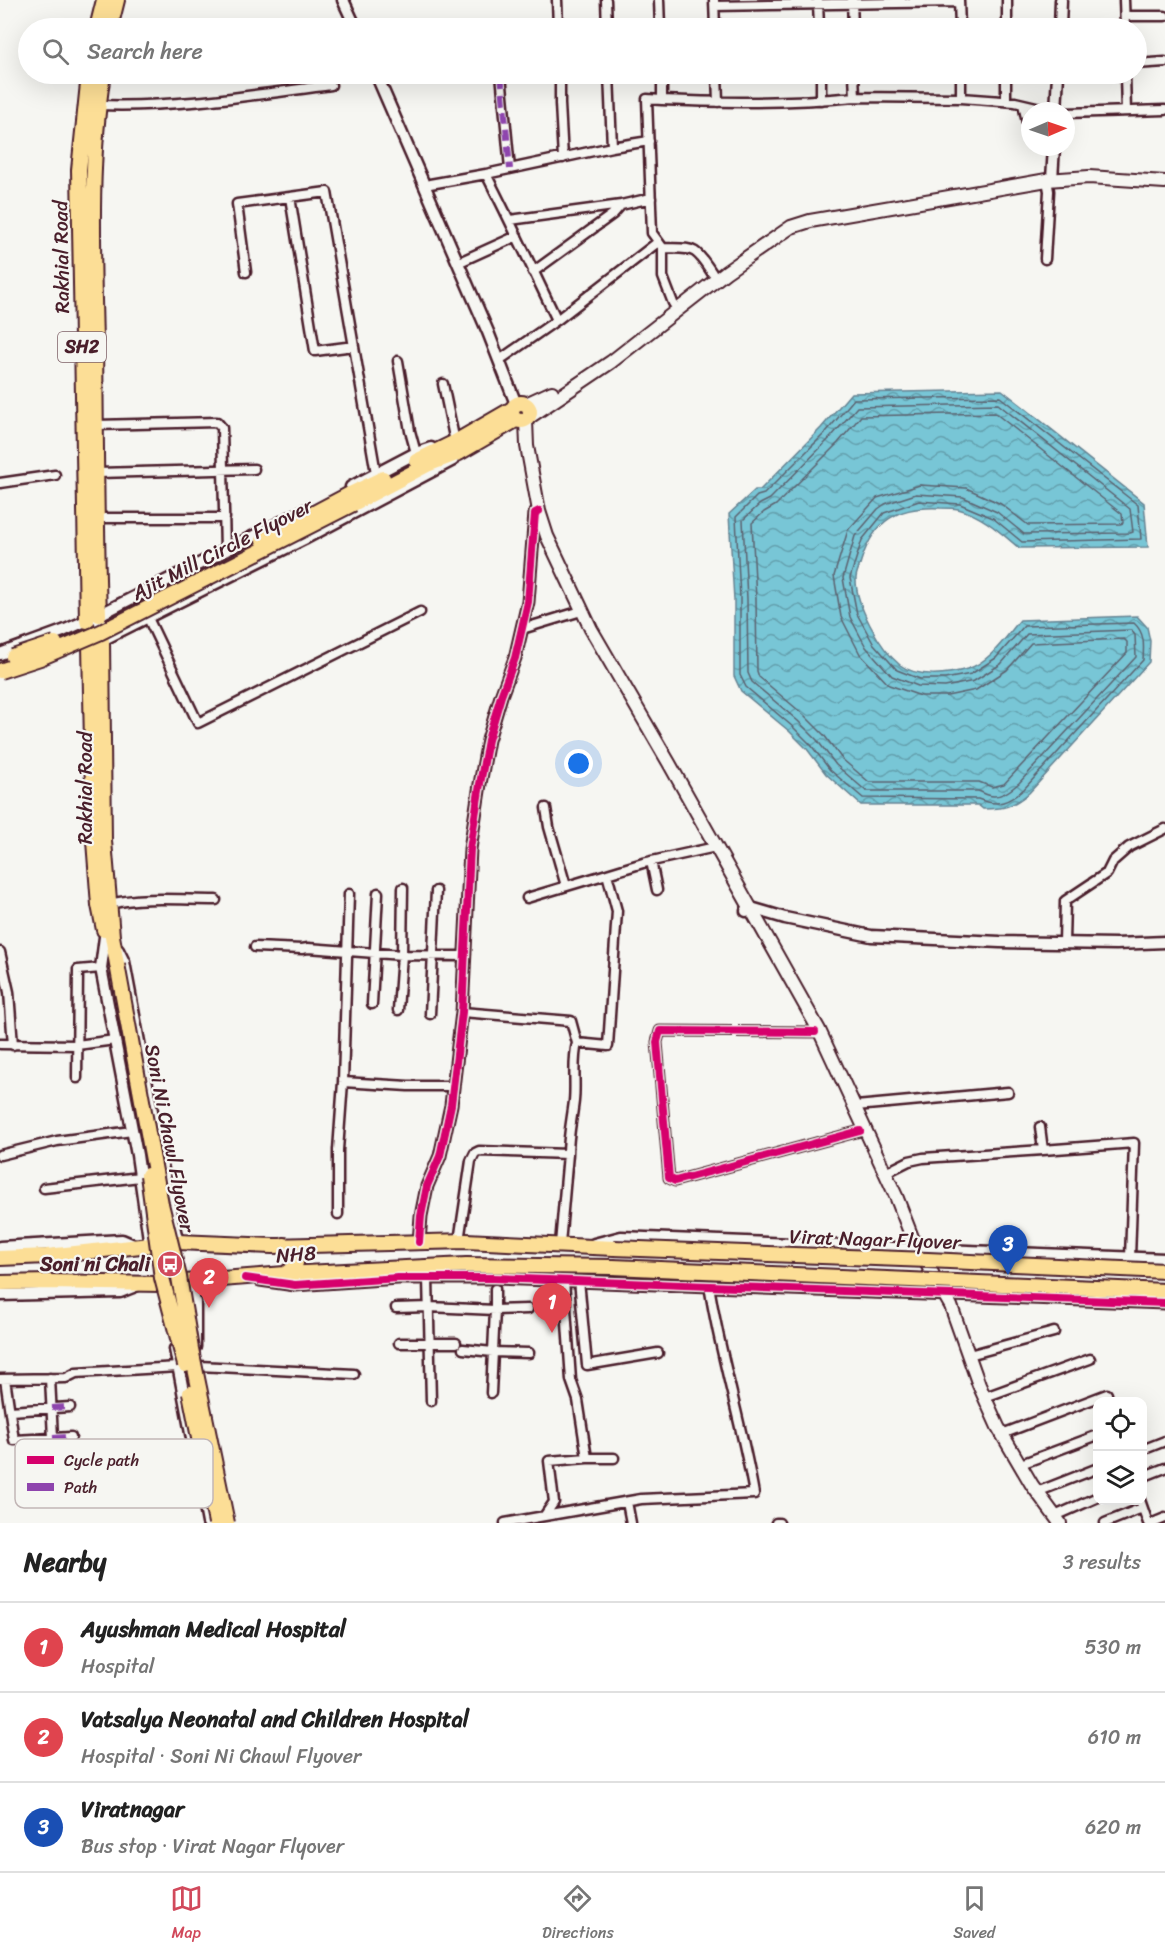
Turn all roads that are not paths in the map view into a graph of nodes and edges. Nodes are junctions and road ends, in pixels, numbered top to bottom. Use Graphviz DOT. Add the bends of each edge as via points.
graph roads {
  1 [pos="104,0"];
  2 [pos="117,0"];
  3 [pos="343,0"];
  4 [pos="348,0"];
  5 [pos="557,0"];
  6 [pos="606,0"];
  7 [pos="659,0"];
  8 [pos="1007,0"];
  9 [pos="1061,0"];
  10 [pos="1067,0"];
  11 [pos="1124,0"];
  12 [pos="959,1"];
  13 [pos="852,2"];
  14 [pos="714,3"];
  15 [pos="818,3"];
  16 [pos="1125,16"];
  17 [pos="1165,16"];
  18 [pos="100,18"];
  19 [pos="112,18"];
  20 [pos="351,18"];
  21 [pos="356,18"];
  22 [pos="558,18"];
  23 [pos="607,18"];
  24 [pos="660,18"];
  25 [pos="715,18"];
  26 [pos="819,18"];
  27 [pos="853,18"];
  28 [pos="960,18"];
  29 [pos="1007,18"];
  30 [pos="1060,18"];
  31 [pos="1066,18"];
  32 [pos="1165,62"];
  33 [pos="1147,63"];
  34 [pos="88,84"];
  35 [pos="101,84"];
  36 [pos="380,84"];
  37 [pos="385,84"];
  38 [pos="502,84"];
  39 [pos="560,84"];
  40 [pos="609,84"];
  41 [pos="662,84"];
  42 [pos="717,84"];
  43 [pos="821,84"];
  44 [pos="854,84"];
  45 [pos="961,84"];
  46 [pos="1006,84"];
  47 [pos="1057,84"];
  48 [pos="1064,84"];
  49 [pos="1125,84"];
  50 [pos="331,85"];
  51 [pos="855,97"];
  52 [pos="961,98"];
  53 [pos="662,100"];
  54 [pos="821,100"];
  55 [pos="1006,101"];
  56 [pos="718,102"];
  57 [pos="1056,102"];
  58 [pos="1064,102"];
  59 [pos="1021,104"];
  60 [pos="98,105"];
  61 [pos="1126,111"];
  62 [pos="1165,111"];
  63 [pos="1075,112"];
  64 [pos="649,141"];
  65 [pos="612,147"];
  66 [pos="1054,156"];
  67 [pos="1058,156"];
  68 [pos="563,158"];
  69 [pos="510,169"];
  70 [pos="486,174"];
  71 [pos="1165,175"];
  72 [pos="1054,176"];
  73 [pos="1165,182"];
  74 [pos="430,184"];
  75 [pos="290,197"];
  76 [pos="651,198"];
  77 [pos="621,205"];
  78 [pos="510,220"];
  79 [pos="517,236"];
  80 [pos="661,245"];
  81 [pos="1045,258"];
  82 [pos="464,260"];
  83 [pos="246,272"];
  84 [pos="533,272"];
  85 [pos="712,273"];
  86 [pos="673,303"];
  87 [pos="557,320"];
  88 [pos="354,346"];
  89 [pos="504,357"];
  90 [pos="398,361"];
  91 [pos="442,384"];
  92 [pos="521,411"];
  93 [pos="96,425"];
  94 [pos="457,448"];
  95 [pos="416,453"];
  96 [pos="254,469"];
  97 [pos="223,471"];
  98 [pos="97,473"];
  99 [pos="376,473"];
  100 [pos="55,475"];
  101 [pos="0,483"];
  102 [pos="351,499"];
  103 [pos="537,512"];
  104 [pos="98,518"];
  105 [pos="225,518"];
  106 [pos="225,550"];
  107 [pos="420,612"];
  108 [pos="578,612"];
  109 [pos="93,618"];
  110 [pos="148,618"];
  111 [pos="522,629"];
  112 [pos="96,642"];
  113 [pos="0,654"];
  114 [pos="0,662"];
  115 [pos="0,671"];
  116 [pos="0,677"];
  117 [pos="546,808"];
  118 [pos="1165,829"];
  119 [pos="711,848"];
  120 [pos="651,861"];
  121 [pos="607,874"];
  122 [pos="566,886"];
  123 [pos="403,888"];
  124 [pos="657,890"];
  125 [pos="436,891"];
  126 [pos="378,892"];
  127 [pos="349,894"];
  128 [pos="527,898"];
  129 [pos="216,900"];
  130 [pos="109,904"];
  131 [pos="748,910"];
  132 [pos="109,937"];
  133 [pos="1165,942"];
  134 [pos="1064,943"];
  135 [pos="255,947"];
  136 [pos="346,951"];
  137 [pos="0,952"];
  138 [pos="376,953"];
  139 [pos="402,955"];
  140 [pos="433,956"];
  141 [pos="464,956"];
  142 [pos="108,966"];
  143 [pos="4,987"];
  144 [pos="372,1004"];
  145 [pos="398,1010"];
  146 [pos="462,1012"];
  147 [pos="430,1014"];
  148 [pos="815,1032"];
  149 [pos="115,1040"];
  150 [pos="577,1043"];
  151 [pos="0,1044"];
  152 [pos="77,1044"];
  153 [pos="13,1045"];
  154 [pos="77,1078"];
  155 [pos="343,1082"];
  156 [pos="453,1086"];
  157 [pos="1008,1092"];
  158 [pos="856,1106"];
  159 [pos="1040,1127"];
  160 [pos="132,1131"];
  161 [pos="860,1131"];
  162 [pos="1044,1150"];
  163 [pos="568,1154"];
  164 [pos="0,1155"];
  165 [pos="885,1173"];
  166 [pos="140,1177"];
  167 [pos="44,1188"];
  168 [pos="338,1214"];
  169 [pos="459,1241"];
  170 [pos="178,1242"];
  171 [pos="419,1242"];
  172 [pos="560,1244"];
  173 [pos="284,1245"];
  174 [pos="145,1246"];
  175 [pos="584,1246"];
  176 [pos="0,1247"];
  177 [pos="914,1248"];
  178 [pos="36,1257"];
  179 [pos="0,1258"];
  180 [pos="1130,1258"];
  181 [pos="1165,1259"];
  182 [pos="1165,1271"];
  183 [pos="285,1274"];
  184 [pos="595,1274"];
  185 [pos="245,1278"];
  186 [pos="429,1278"];
  187 [pos="564,1280"];
  188 [pos="579,1280"];
  189 [pos="36,1282"];
  190 [pos="190,1282"];
  191 [pos="0,1283"];
  192 [pos="151,1283"];
  193 [pos="709,1285"];
  194 [pos="495,1289"];
  195 [pos="1165,1291"];
  196 [pos="941,1294"];
  197 [pos="0,1295"];
  198 [pos="1165,1303"];
  199 [pos="429,1307"];
  200 [pos="396,1308"];
  201 [pos="528,1309"];
  202 [pos="495,1310"];
  203 [pos="1054,1332"];
  204 [pos="399,1343"];
  205 [pos="429,1343"];
  206 [pos="493,1352"];
  207 [pos="529,1353"];
  208 [pos="658,1353"];
  209 [pos="969,1355"];
  210 [pos="1089,1359"];
  211 [pos="199,1366"];
  212 [pos="178,1367"];
  213 [pos="354,1374"];
  214 [pos="50,1378"];
  215 [pos="3,1379"];
  216 [pos="491,1393"];
  217 [pos="1107,1394"];
  218 [pos="985,1397"];
  219 [pos="431,1401"];
  220 [pos="70,1407"];
  221 [pos="52,1408"];
  222 [pos="9,1411"];
  223 [pos="1002,1434"];
  224 [pos="71,1437"];
  225 [pos="1093,1437"];
  226 [pos="53,1438"];
  227 [pos="34,1439"];
  228 [pos="192,1439"];
  229 [pos="200,1439"];
  230 [pos="210,1439"];
  231 [pos="15,1440"];
  232 [pos="1165,1442"];
  233 [pos="1147,1449"];
  234 [pos="213,1455"];
  235 [pos="588,1458"];
  236 [pos="614,1458"];
  237 [pos="1020,1464"];
  238 [pos="1165,1468"];
  239 [pos="1093,1470"];
  240 [pos="1147,1475"];
  241 [pos="1037,1492"];
  242 [pos="1093,1500"];
  243 [pos="627,1502"];
  244 [pos="1139,1505"];
  245 [pos="1141,1505"];
  246 [pos="205,1508"];
  247 [pos="213,1508"];
  248 [pos="545,1515"];
  249 [pos="1165,1518"];
  250 [pos="1056,1521"];
  251 [pos="208,1523"];
  252 [pos="216,1523"];
  253 [pos="227,1523"];
  254 [pos="232,1523"];
  255 [pos="505,1523"];
  256 [pos="631,1523"];
  257 [pos="1105,1523"];
  258 [pos="1150,1523"];
  1 -- 18 [label="main road"];
  2 -- 19 [label="main road"];
  3 -- 20 [label="street"];
  4 -- 21 [label="street"];
  5 -- 22 [label="street"];
  6 -- 23 [label="street"];
  7 -- 24 [label="street"];
  8 -- 29 [label="street"];
  9 -- 30 [label="street"];
  10 -- 31 [label="street"];
  11 -- 16 [label="street"];
  12 -- 13 [label="street"];
  12 -- 28 [label="street"];
  13 -- 15 [label="street"];
  13 -- 27 [label="street"];
  14 -- 15 [label="street"];
  14 -- 25 [label="street"];
  15 -- 26 [label="street"];
  16 -- 17 [label="street"];
  32 -- 33 [label="street"];
  34 -- 109 [label="main road, Rakhial Road / SH2" via="79,170"];
  35 -- 60 [label="main road, Rakhial Road / SH2"];
  36 -- 92 [label="street"];
  37 -- 74 [label="street"];
  38 -- 69 [label="street"];
  39 -- 68 [label="street"];
  40 -- 65 [label="street"];
  41 -- 53 [label="street"];
  42 -- 56 [label="street"];
  43 -- 54 [label="street"];
  44 -- 51 [label="street"];
  45 -- 52 [label="street"];
  46 -- 55 [label="street"];
  47 -- 57 [label="street"];
  48 -- 58 [label="street"];
  49 -- 61 [label="street"];
  50 -- 60 [label="street" via="194,103"];
  51 -- 52 [label="street"];
  51 -- 54 [label="street"];
  52 -- 55 [label="street"];
  53 -- 56 [label="street"];
  53 -- 64 [label="street" via="647,99"];
  54 -- 56 [label="street"];
  55 -- 59 [label="street"];
  60 -- 93 [label="main road, Rakhial Road / SH2" via="94,171"];
  61 -- 62 [label="street"];
  61 -- 63 [label="street"];
  64 -- 65 [label="street"];
  64 -- 76 [label="street"];
  65 -- 68 [label="street"];
  66 -- 72 [label="street"];
  67 -- 72 [label="street"];
  68 -- 69 [label="street"];
  69 -- 70 [label="street"];
  70 -- 74 [label="street"];
  70 -- 78 [label="street"];
  71 -- 72 [label="main road"];
  72 -- 73 [label="main road"];
  72 -- 81 [label="street" via="1049,191"];
  72 -- 85 [label="main road" via="808,213 788,219"];
  72 -- 92 [label="main road" via="791,226 610,362"];
  74 -- 82 [label="street"];
  75 -- 83 [label="street" via="237,204"];
  75 -- 88 [label="street" via="327,192"];
  75 -- 88 [label="street" via="315,351"];
  76 -- 77 [label="street"];
  76 -- 80 [label="street" via="652,233"];
  77 -- 78 [label="street"];
  77 -- 84 [label="street"];
  78 -- 79 [label="street"];
  79 -- 82 [label="street"];
  79 -- 84 [label="street"];
  80 -- 85 [label="street" via="690,248 700,254"];
  80 -- 86 [label="street" via="663,278"];
  80 -- 87 [label="street"];
  82 -- 89 [label="street"];
  84 -- 87 [label="street"];
  85 -- 86 [label="main road"];
  86 -- 92 [label="main road" via="606,356"];
  87 -- 89 [label="street"];
  88 -- 99 [label="street"];
  89 -- 92 [label="street"];
  90 -- 95 [label="street"];
  91 -- 94 [label="street"];
  92 -- 94 [label="main road, Ajit Mill Circle Flyover"];
  92 -- 103 [label="main road"];
  93 -- 97 [label="street" via="217,422 222,428"];
  93 -- 98 [label="main road, Rakhial Road / SH2"];
  94 -- 95 [label="street"];
  94 -- 102 [label="main road, Ajit Mill Circle Flyover"];
  94 -- 110 [label="street" via="453,460 427,475"];
  95 -- 99 [label="street"];
  96 -- 97 [label="street"];
  97 -- 98 [label="street"];
  97 -- 105 [label="street"];
  98 -- 104 [label="main road, Rakhial Road / SH2"];
  99 -- 106 [label="street"];
  100 -- 101 [label="street"];
  102 -- 114 [label="main road, Ajit Mill Circle Flyover, bridge" via="79,633"];
  102 -- 115 [label="main road, Ajit Mill Circle Flyover, bridge" via="101,632"];
  103 -- 108 [label="main road" via="543,538"];
  103 -- 111 [label="street"];
  103 -- 131 [label="main road" via="591,629"];
  104 -- 105 [label="street"];
  104 -- 109 [label="main road, Rakhial Road / SH2"];
  105 -- 106 [label="street"];
  106 -- 109 [label="street"];
  107 -- 110 [label="street" via="198,723"];
  108 -- 111 [label="street"];
  108 -- 119 [label="main road"];
  109 -- 112 [label="street"];
  109 -- 113 [label="street"];
  110 -- 112 [label="street"];
  111 -- 141 [label="street" via="488,740 480,784 470,849"];
  112 -- 116 [label="street"];
  112 -- 130 [label="main road, Rakhial Road"];
  112 -- 132 [label="main road, Rakhial Road" via="94,841 99,905"];
  117 -- 122 [label="street"];
  118 -- 134 [label="street" via="1129,847 1113,861 1107,873 1065,901"];
  119 -- 120 [label="street"];
  119 -- 131 [label="main road"];
  120 -- 121 [label="street"];
  120 -- 124 [label="street"];
  121 -- 122 [label="street"];
  121 -- 150 [label="street" via="617,911 608,1046"];
  122 -- 128 [label="street"];
  123 -- 139 [label="street"];
  125 -- 140 [label="street"];
  126 -- 138 [label="street"];
  127 -- 136 [label="street"];
  129 -- 130 [label="street"];
  130 -- 132 [label="main road, Rakhial Road"];
  131 -- 134 [label="street" via="870,936"];
  131 -- 148 [label="main road"];
  131 -- 158 [label="main road" via="819,1030"];
  132 -- 142 [label="main road, Soni Ni Chawl Flyover"];
  132 -- 170 [label="street" via="124,963"];
  133 -- 134 [label="street"];
  135 -- 136 [label="street"];
  136 -- 138 [label="street"];
  136 -- 155 [label="street"];
  137 -- 143 [label="street"];
  138 -- 139 [label="street"];
  138 -- 144 [label="street"];
  139 -- 140 [label="street"];
  139 -- 145 [label="street"];
  140 -- 141 [label="street"];
  140 -- 147 [label="street"];
  141 -- 146 [label="street"];
  142 -- 149 [label="street"];
  142 -- 152 [label="street" via="78,970"];
  142 -- 229 [label="main road, Soni Ni Chawl Flyover, bridge" via="147,1169 162,1278 183,1354"];
  142 -- 230 [label="main road, Soni Ni Chawl Flyover, bridge" via="179,1277"];
  143 -- 153 [label="street"];
  146 -- 150 [label="street" via="571,1021"];
  146 -- 156 [label="street"];
  148 -- 161 [label="main road"];
  148 -- 161 [label="street" via="660,1031 657,1042 669,1178 675,1181"];
  149 -- 152 [label="street"];
  149 -- 160 [label="street"];
  150 -- 163 [label="street"];
  151 -- 153 [label="street"];
  152 -- 153 [label="street"];
  152 -- 154 [label="street"];
  155 -- 156 [label="street"];
  155 -- 168 [label="street"];
  156 -- 171 [label="street" via="440,1156 427,1186"];
  157 -- 158 [label="street"];
  158 -- 165 [label="main road"];
  159 -- 162 [label="street"];
  160 -- 164 [label="street"];
  160 -- 166 [label="street"];
  161 -- 177 [label="main road"];
  162 -- 165 [label="street" via="923,1158"];
  162 -- 180 [label="street" via="1134,1143"];
  163 -- 169 [label="street" via="475,1153"];
  163 -- 172 [label="street"];
  165 -- 177 [label="main road"];
  166 -- 167 [label="street"];
  166 -- 174 [label="street"];
  169 -- 171 [label="main road, NH8"];
  169 -- 172 [label="main road, NH8"];
  170 -- 173 [label="main road, NH8"];
  170 -- 174 [label="main road, NH8"];
  171 -- 173 [label="main road, NH8"];
  172 -- 175 [label="main road, NH8"];
  173 -- 183 [label="main road" via="292,1250 296,1263"];
  174 -- 176 [label="street" via="122,1240"];
  174 -- 178 [label="main road, NH8"];
  175 -- 177 [label="street" via="621,1237"];
  175 -- 182 [label="main road, Virat Nagar Flyover, bridge"];
  177 -- 180 [label="street"];
  177 -- 196 [label="main road"];
  178 -- 179 [label="main road, NH8"];
  178 -- 189 [label="main road"];
  180 -- 181 [label="street"];
  183 -- 184 [label="main road, NH8" via="466,1264"];
  183 -- 185 [label="main road, NH8"];
  184 -- 188 [label="street"];
  184 -- 193 [label="street"];
  184 -- 195 [label="main road, Virat Nagar Flyover, bridge" via="613,1267"];
  185 -- 186 [label="street" via="295,1285"];
  185 -- 190 [label="main road, NH8"];
  186 -- 187 [label="street"];
  186 -- 199 [label="street"];
  187 -- 188 [label="street"];
  187 -- 235 [label="street" via="571,1380"];
  188 -- 208 [label="street" via="587,1365"];
  189 -- 191 [label="main road, NH8"];
  189 -- 192 [label="main road, NH8"];
  190 -- 192 [label="main road, NH8"];
  190 -- 211 [label="street"];
  192 -- 197 [label="street" via="120,1292"];
  192 -- 212 [label="street" via="171,1327"];
  193 -- 196 [label="street"];
  193 -- 243 [label="street" via="754,1494"];
  194 -- 202 [label="street"];
  196 -- 198 [label="street"];
  196 -- 209 [label="main road" via="951,1306"];
  196 -- 250 [label="main road" via="993,1430 1027,1489"];
  199 -- 200 [label="street"];
  199 -- 202 [label="street"];
  199 -- 205 [label="street"];
  201 -- 202 [label="street"];
  202 -- 206 [label="street"];
  203 -- 209 [label="street"];
  204 -- 205 [label="street"];
  205 -- 206 [label="street"];
  205 -- 219 [label="street"];
  206 -- 207 [label="street"];
  206 -- 216 [label="street"];
  209 -- 218 [label="main road"];
  210 -- 218 [label="street"];
  211 -- 213 [label="street"];
  211 -- 254 [label="street"];
  212 -- 214 [label="street"];
  212 -- 228 [label="street"];
  214 -- 215 [label="street"];
  214 -- 221 [label="street"];
  215 -- 222 [label="street"];
  217 -- 223 [label="street"];
  218 -- 223 [label="main road"];
  220 -- 221 [label="street"];
  221 -- 222 [label="street"];
  221 -- 226 [label="street"];
  222 -- 231 [label="street"];
  223 -- 237 [label="main road"];
  224 -- 226 [label="street"];
  225 -- 237 [label="street"];
  226 -- 227 [label="street"];
  232 -- 233 [label="street"];
  234 -- 253 [label="main road, Soni Ni Chawl Flyover, bridge"];
  235 -- 236 [label="street"];
  235 -- 248 [label="street" via="549,1461 554,1502"];
  237 -- 241 [label="main road"];
  238 -- 240 [label="street"];
  239 -- 241 [label="street"];
  241 -- 250 [label="main road"];
  242 -- 250 [label="street"];
  243 -- 248 [label="street"];
  243 -- 256 [label="street"];
  244 -- 257 [label="street"];
  245 -- 258 [label="street"];
  246 -- 251 [label="street"];
  247 -- 252 [label="main road, Soni Ni Chawl Flyover, bridge"];
  248 -- 255 [label="street"];
  249 -- 258 [label="street"];
}
